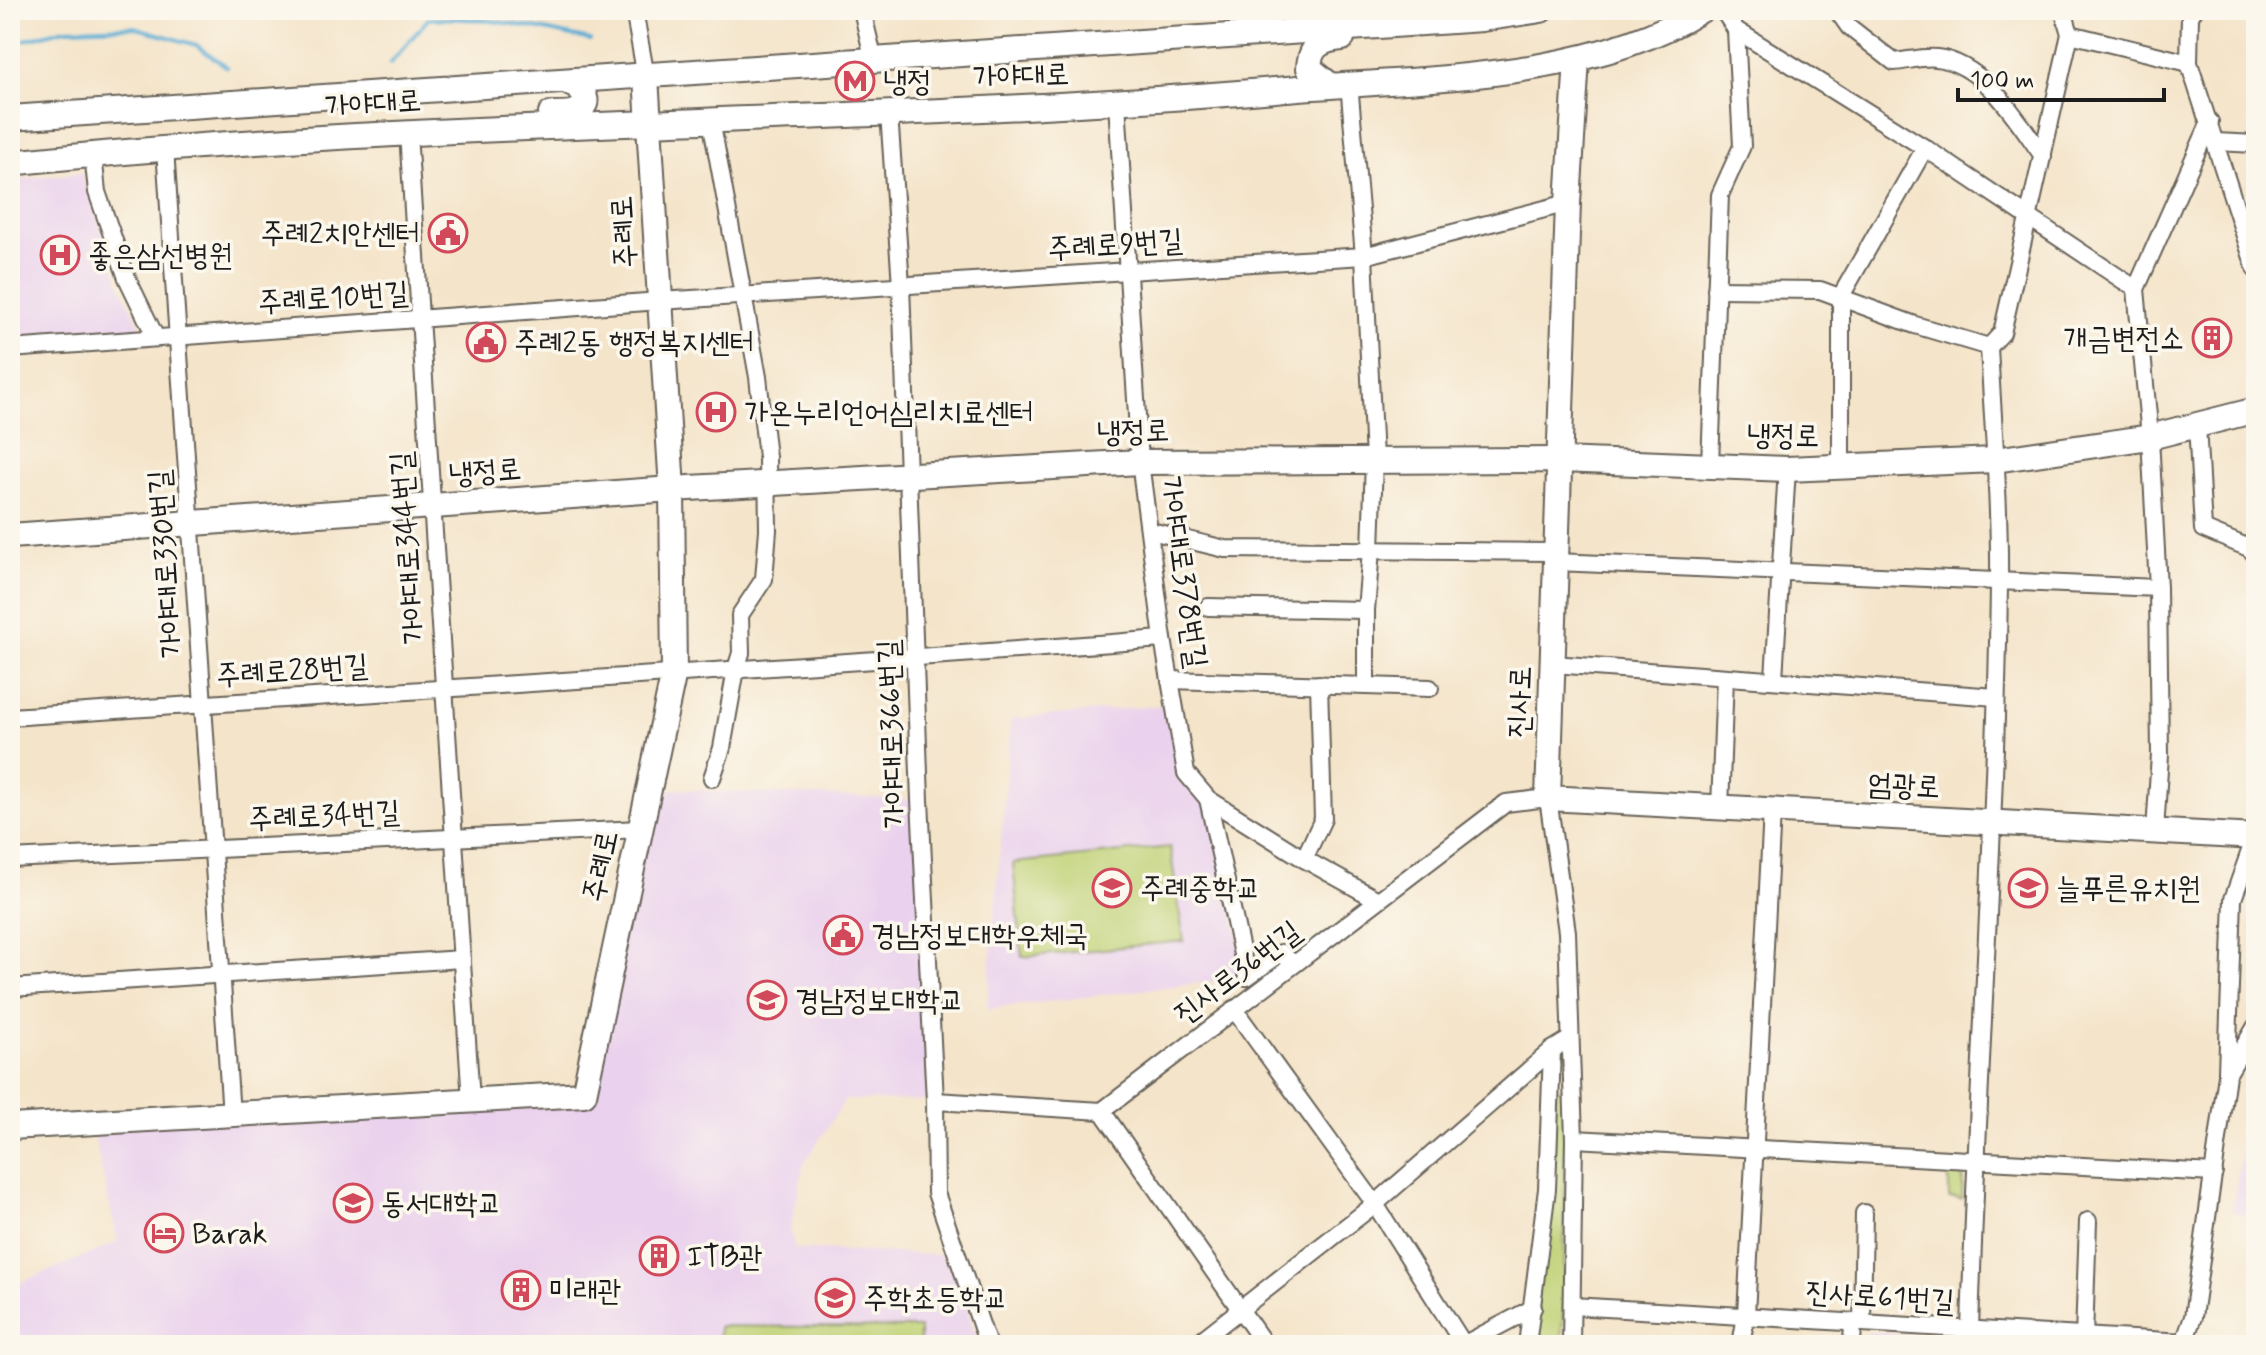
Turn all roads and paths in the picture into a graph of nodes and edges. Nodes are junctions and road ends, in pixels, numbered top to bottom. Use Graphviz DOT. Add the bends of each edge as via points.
graph roads {
  1 [pos="634,10"];
  2 [pos="862,10"];
  3 [pos="1541,10"];
  4 [pos="1701,10"];
  5 [pos="1723,10"];
  6 [pos="1837,10"];
  7 [pos="2063,10"];
  8 [pos="2194,10"];
  9 [pos="1419,24"];
  10 [pos="1736,30"];
  11 [pos="2070,34"];
  12 [pos="1577,59"];
  13 [pos="874,61"];
  14 [pos="2189,63"];
  15 [pos="646,77"];
  16 [pos="567,82"];
  17 [pos="1340,84"];
  18 [pos="1117,103"];
  19 [pos="889,113"];
  20 [pos="10,118"];
  21 [pos="711,120"];
  22 [pos="2210,122"];
  23 [pos="648,123"];
  24 [pos="507,127"];
  25 [pos="408,133"];
  26 [pos="2216,142"];
  27 [pos="2256,144"];
  28 [pos="1925,148"];
  29 [pos="165,149"];
  30 [pos="93,154"];
  31 [pos="2043,156"];
  32 [pos="10,163"];
  33 [pos="1568,203"];
  34 [pos="2027,216"];
  35 [pos="1364,256"];
  36 [pos="2256,270"];
  37 [pos="1129,271"];
  38 [pos="901,285"];
  39 [pos="1716,289"];
  40 [pos="2136,289"];
  41 [pos="744,296"];
  42 [pos="1841,296"];
  43 [pos="660,301"];
  44 [pos="421,319"];
  45 [pos="178,337"];
  46 [pos="156,338"];
  47 [pos="1989,347"];
  48 [pos="10,349"];
  49 [pos="2256,410"];
  50 [pos="2197,425"];
  51 [pos="2150,437"];
  52 [pos="1374,459"];
  53 [pos="1560,460"];
  54 [pos="1995,460"];
  55 [pos="1140,462"];
  56 [pos="1710,465"];
  57 [pos="1841,468"];
  58 [pos="1787,469"];
  59 [pos="909,474"];
  60 [pos="768,483"];
  61 [pos="672,489"];
  62 [pos="433,508"];
  63 [pos="191,523"];
  64 [pos="1151,531"];
  65 [pos="10,536"];
  66 [pos="1371,550"];
  67 [pos="2256,555"];
  68 [pos="1556,557"];
  69 [pos="1780,573"];
  70 [pos="1999,581"];
  71 [pos="2158,588"];
  72 [pos="1208,607"];
  73 [pos="1366,610"];
  74 [pos="1163,639"];
  75 [pos="917,658"];
  76 [pos="1553,664"];
  77 [pos="736,669"];
  78 [pos="674,672"];
  79 [pos="1725,677"];
  80 [pos="1774,678"];
  81 [pos="1170,680"];
  82 [pos="1319,684"];
  83 [pos="1366,686"];
  84 [pos="444,688"];
  85 [pos="1430,688"];
  86 [pos="1996,697"];
  87 [pos="203,704"];
  88 [pos="10,717"];
  89 [pos="712,778"];
  90 [pos="1548,798"];
  91 [pos="1208,799"];
  92 [pos="1720,808"];
  93 [pos="1772,811"];
  94 [pos="1992,822"];
  95 [pos="640,829"];
  96 [pos="2155,831"];
  97 [pos="454,836"];
  98 [pos="2255,837"];
  99 [pos="213,849"];
  100 [pos="10,859"];
  101 [pos="1304,859"];
  102 [pos="1376,899"];
  103 [pos="462,959"];
  104 [pos="1294,964"];
  105 [pos="221,975"];
  106 [pos="10,988"];
  107 [pos="1234,1009"];
  108 [pos="2256,1026"];
  109 [pos="1570,1039"];
  110 [pos="1552,1050"];
  111 [pos="2227,1075"];
  112 [pos="471,1101"];
  113 [pos="935,1101"];
  114 [pos="1102,1111"];
  115 [pos="231,1115"];
  116 [pos="10,1127"];
  117 [pos="1574,1139"];
  118 [pos="1753,1149"];
  119 [pos="1975,1160"];
  120 [pos="2214,1173"];
  121 [pos="1375,1204"];
  122 [pos="1864,1213"];
  123 [pos="2088,1221"];
  124 [pos="1572,1306"];
  125 [pos="1533,1308"];
  126 [pos="1241,1310"];
  127 [pos="1746,1315"];
  128 [pos="1857,1322"];
  129 [pos="1970,1331"];
  130 [pos="2084,1338"];
  131 [pos="2184,1344"];
  132 [pos="988,1345"];
  133 [pos="1195,1345"];
  134 [pos="1265,1345"];
  135 [pos="1463,1345"];
  136 [pos="1527,1345"];
  137 [pos="1571,1345"];
  138 [pos="1741,1345"];
  139 [pos="1852,1345"];
  1 -- 15 [label="street"];
  2 -- 13 [label="street"];
  3 -- 9 [label="main road, 가야대로"];
  4 -- 12 [label="main road, 가야대로" via="1625,46"];
  5 -- 10 [label="street"];
  6 -- 31 [label="street" via="1849,27 1894,62 1937,58 1975,72"];
  7 -- 11 [label="street"];
  8 -- 14 [label="street"];
  9 -- 13 [label="main road, 가야대로"];
  9 -- 17 [label="main road" via="1398,33 1315,46 1309,68"];
  10 -- 28 [label="street"];
  10 -- 39 [label="street" via="1742,146 1720,195"];
  11 -- 14 [label="street"];
  11 -- 31 [label="street"];
  12 -- 17 [label="main road, 가야대로" via="1488,73"];
  12 -- 33 [label="main road, 진사로"];
  13 -- 15 [label="main road, 가야대로"];
  14 -- 22 [label="street"];
  15 -- 16 [label="main road, 가야대로"];
  15 -- 23 [label="main road, 주례로"];
  16 -- 20 [label="main road, 가야대로"];
  16 -- 24 [label="main road" via="584,92 582,107 529,116"];
  17 -- 18 [label="main road, 가야대로"];
  17 -- 35 [label="street"];
  18 -- 19 [label="main road, 가야대로"];
  18 -- 37 [label="street, 가야대로378번길"];
  19 -- 21 [label="main road, 가야대로"];
  19 -- 38 [label="street, 가야대로366번길"];
  21 -- 23 [label="main road, 가야대로"];
  21 -- 41 [label="street"];
  22 -- 26 [label="street"];
  22 -- 40 [label="street"];
  23 -- 24 [label="main road, 가야대로"];
  23 -- 43 [label="main road, 주례로"];
  24 -- 25 [label="main road, 가야대로"];
  25 -- 29 [label="main road, 가야대로"];
  25 -- 44 [label="street, 가야대로344번길"];
  26 -- 27 [label="street"];
  26 -- 36 [label="street"];
  28 -- 34 [label="street"];
  28 -- 42 [label="street"];
  29 -- 30 [label="main road, 가야대로"];
  29 -- 45 [label="street, 가야대로330번길"];
  30 -- 32 [label="main road, 가야대로"];
  30 -- 46 [label="street" via="97,192 127,278"];
  31 -- 34 [label="street"];
  33 -- 35 [label="street, 주례로9번길"];
  33 -- 53 [label="main road, 진사로"];
  34 -- 40 [label="street"];
  34 -- 47 [label="street" via="2002,333"];
  35 -- 37 [label="street, 주례로9번길"];
  35 -- 52 [label="street"];
  37 -- 38 [label="street, 주례로9번길"];
  37 -- 55 [label="street, 가야대로378번길"];
  38 -- 41 [label="street, 주례로9번길"];
  38 -- 59 [label="street, 가야대로366번길"];
  39 -- 42 [label="street" via="1820,290"];
  39 -- 56 [label="street"];
  40 -- 51 [label="street"];
  41 -- 43 [label="street, 주례로9번길"];
  41 -- 60 [label="street"];
  42 -- 47 [label="street"];
  42 -- 57 [label="street"];
  43 -- 44 [label="street, 주례로10번길"];
  43 -- 61 [label="main road, 주례로"];
  44 -- 45 [label="street, 주례로10번길"];
  44 -- 62 [label="street, 가야대로344번길"];
  45 -- 46 [label="street, 주례로10번길"];
  45 -- 63 [label="street, 가야대로330번길"];
  46 -- 48 [label="street, 주례로10번길"];
  47 -- 54 [label="street"];
  49 -- 50 [label="main road, 냉정로"];
  50 -- 51 [label="main road, 냉정로"];
  50 -- 67 [label="street" via="2203,529"];
  51 -- 54 [label="main road, 냉정로"];
  51 -- 71 [label="street"];
  52 -- 53 [label="main road, 냉정로"];
  52 -- 55 [label="main road, 냉정로"];
  52 -- 66 [label="street"];
  53 -- 56 [label="main road, 냉정로"];
  53 -- 68 [label="main road, 진사로"];
  54 -- 57 [label="main road, 냉정로"];
  54 -- 70 [label="street"];
  55 -- 59 [label="main road, 냉정로"];
  55 -- 64 [label="street, 가야대로378번길"];
  56 -- 58 [label="main road, 냉정로"];
  57 -- 58 [label="main road, 냉정로"];
  58 -- 69 [label="street"];
  59 -- 60 [label="main road, 냉정로"];
  59 -- 75 [label="street, 가야대로366번길"];
  60 -- 61 [label="main road, 냉정로"];
  60 -- 77 [label="street" via="765,571 742,609"];
  61 -- 62 [label="main road, 냉정로"];
  61 -- 78 [label="main road, 주례로"];
  62 -- 63 [label="main road, 냉정로"];
  62 -- 84 [label="street, 가야대로344번길"];
  63 -- 65 [label="main road, 냉정로"];
  63 -- 87 [label="street, 가야대로330번길"];
  64 -- 66 [label="street" via="1225,549"];
  64 -- 74 [label="street, 가야대로378번길"];
  66 -- 68 [label="street"];
  66 -- 73 [label="street"];
  68 -- 69 [label="street"];
  68 -- 76 [label="main road, 진사로"];
  69 -- 70 [label="street"];
  69 -- 80 [label="street"];
  70 -- 71 [label="street"];
  70 -- 86 [label="street"];
  71 -- 96 [label="street" via="2160,755"];
  72 -- 73 [label="street"];
  73 -- 83 [label="street"];
  74 -- 75 [label="street, 주례로28번길"];
  74 -- 81 [label="street, 가야대로378번길"];
  75 -- 77 [label="street, 주례로28번길"];
  75 -- 113 [label="street, 가야대로366번길"];
  76 -- 79 [label="street"];
  76 -- 90 [label="main road, 진사로"];
  77 -- 78 [label="street, 주례로28번길"];
  77 -- 89 [label="street"];
  78 -- 84 [label="street, 주례로28번길"];
  78 -- 95 [label="main road, 주례로"];
  79 -- 80 [label="street"];
  79 -- 92 [label="street"];
  80 -- 86 [label="street"];
  81 -- 82 [label="street"];
  81 -- 91 [label="street, 가야대로378번길" via="1186,773"];
  82 -- 83 [label="street"];
  82 -- 101 [label="street" via="1323,819"];
  83 -- 85 [label="street"];
  84 -- 87 [label="street, 주례로28번길"];
  84 -- 97 [label="street, 가야대로344번길"];
  86 -- 94 [label="street"];
  87 -- 88 [label="street, 주례로28번길"];
  87 -- 99 [label="street, 가야대로330번길"];
  90 -- 92 [label="main road, 엄광로"];
  90 -- 102 [label="street, 진사로36번길" via="1506,803"];
  90 -- 109 [label="street, 진사로" via="1567,932"];
  91 -- 101 [label="street, 가야대로378번길"];
  91 -- 104 [label="street, 가야대로378번길" via="1247,977 1281,953"];
  92 -- 93 [label="main road, 엄광로"];
  93 -- 94 [label="main road, 엄광로"];
  93 -- 118 [label="street"];
  94 -- 96 [label="main road, 엄광로"];
  94 -- 119 [label="street"];
  95 -- 97 [label="street, 주례로34번길"];
  95 -- 112 [label="main road, 주례로" via="584,1094"];
  96 -- 98 [label="main road, 엄광로"];
  97 -- 99 [label="street, 주례로34번길"];
  97 -- 103 [label="street, 가야대로344번길"];
  98 -- 111 [label="street" via="2233,899"];
  99 -- 100 [label="street, 주례로34번길"];
  99 -- 105 [label="street, 가야대로330번길"];
  101 -- 102 [label="street, 가야대로378번길"];
  102 -- 104 [label="street, 진사로36번길"];
  103 -- 105 [label="street"];
  103 -- 112 [label="street, 가야대로344번길"];
  104 -- 107 [label="street, 진사로36번길"];
  105 -- 106 [label="street"];
  105 -- 115 [label="street, 가야대로330번길"];
  107 -- 114 [label="street, 진사로36번길"];
  107 -- 121 [label="street"];
  108 -- 111 [label="street"];
  109 -- 110 [label="street"];
  109 -- 117 [label="street, 진사로"];
  110 -- 121 [label="street"];
  110 -- 125 [label="street" via="1547,1189"];
  111 -- 120 [label="street"];
  112 -- 115 [label="main road, 주례로"];
  113 -- 114 [label="street"];
  113 -- 132 [label="street, 가야대로366번길" via="936,1193"];
  114 -- 126 [label="street"];
  115 -- 116 [label="main road, 주례로"];
  117 -- 118 [label="street"];
  117 -- 124 [label="street, 진사로"];
  118 -- 119 [label="street"];
  118 -- 127 [label="street"];
  119 -- 120 [label="street"];
  119 -- 129 [label="street"];
  120 -- 131 [label="street" via="2193,1317"];
  121 -- 126 [label="street"];
  121 -- 135 [label="street"];
  122 -- 128 [label="street"];
  123 -- 130 [label="street"];
  124 -- 127 [label="street, 진사로61번길"];
  124 -- 137 [label="street, 진사로"];
  125 -- 135 [label="street"];
  125 -- 136 [label="street"];
  126 -- 133 [label="street"];
  126 -- 134 [label="street"];
  127 -- 128 [label="street, 진사로61번길"];
  127 -- 138 [label="street"];
  128 -- 129 [label="street, 진사로61번길"];
  128 -- 139 [label="street"];
  129 -- 130 [label="street, 진사로61번길"];
  130 -- 131 [label="street, 진사로61번길"];
}
